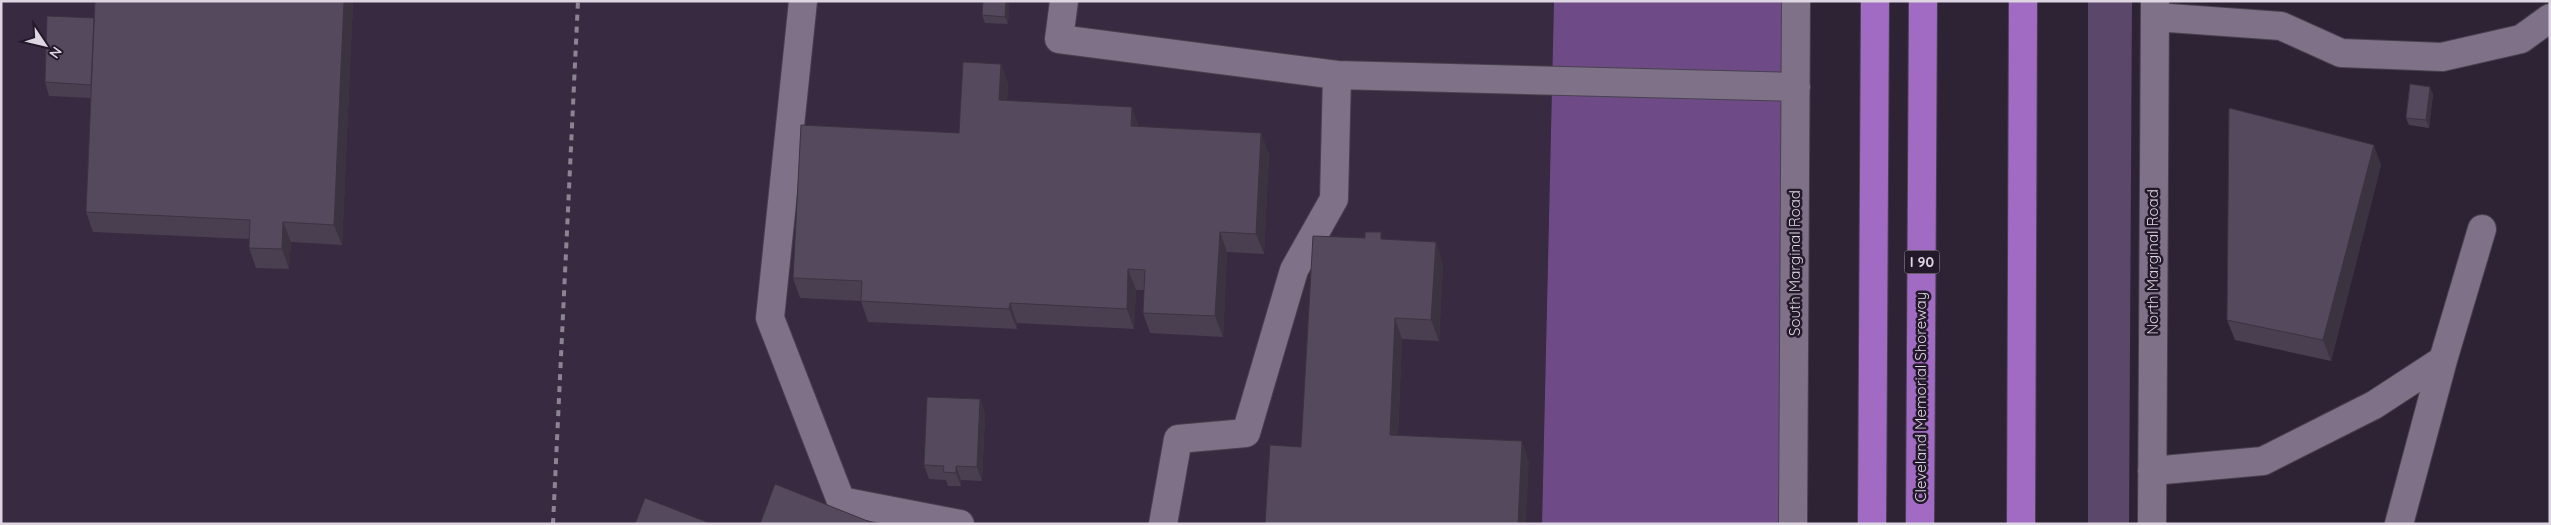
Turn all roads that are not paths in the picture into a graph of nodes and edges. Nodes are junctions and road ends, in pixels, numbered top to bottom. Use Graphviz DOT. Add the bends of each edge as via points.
graph roads {
  1 [pos="803,1"];
  2 [pos="1064,1"];
  3 [pos="1796,1"];
  4 [pos="1875,1"];
  5 [pos="1923,1"];
  6 [pos="2023,1"];
  7 [pos="2155,9"];
  8 [pos="2550,18"];
  9 [pos="1337,75"];
  10 [pos="1796,87"];
  11 [pos="2482,228"];
  12 [pos="2443,360"];
  13 [pos="2152,471"];
  14 [pos="960,524"];
  15 [pos="1163,524"];
  16 [pos="1793,524"];
  17 [pos="1872,524"];
  18 [pos="1920,524"];
  19 [pos="2021,524"];
  20 [pos="2152,524"];
  21 [pos="2399,524"];
  1 -- 14 [label="street" via="770,318 841,501"];
  2 -- 9 [label="street" via="1059,39"];
  3 -- 10 [label="street, South Marginal Road"];
  4 -- 17 [label="highway"];
  5 -- 18 [label="highway, Cleveland Memorial Shoreway / I 90"];
  6 -- 19 [label="highway"];
  7 -- 8 [label="street" via="2281,26 2341,53 2442,57 2521,39"];
  7 -- 13 [label="street, North Marginal Road"];
  9 -- 10 [label="street"];
  9 -- 15 [label="street" via="1334,199 1294,270 1246,433 1178,439"];
  10 -- 16 [label="street, South Marginal Road"];
  11 -- 12 [label="street"];
  12 -- 13 [label="street" via="2374,406 2264,461"];
  12 -- 21 [label="street"];
  13 -- 20 [label="street, North Marginal Road"];
}
